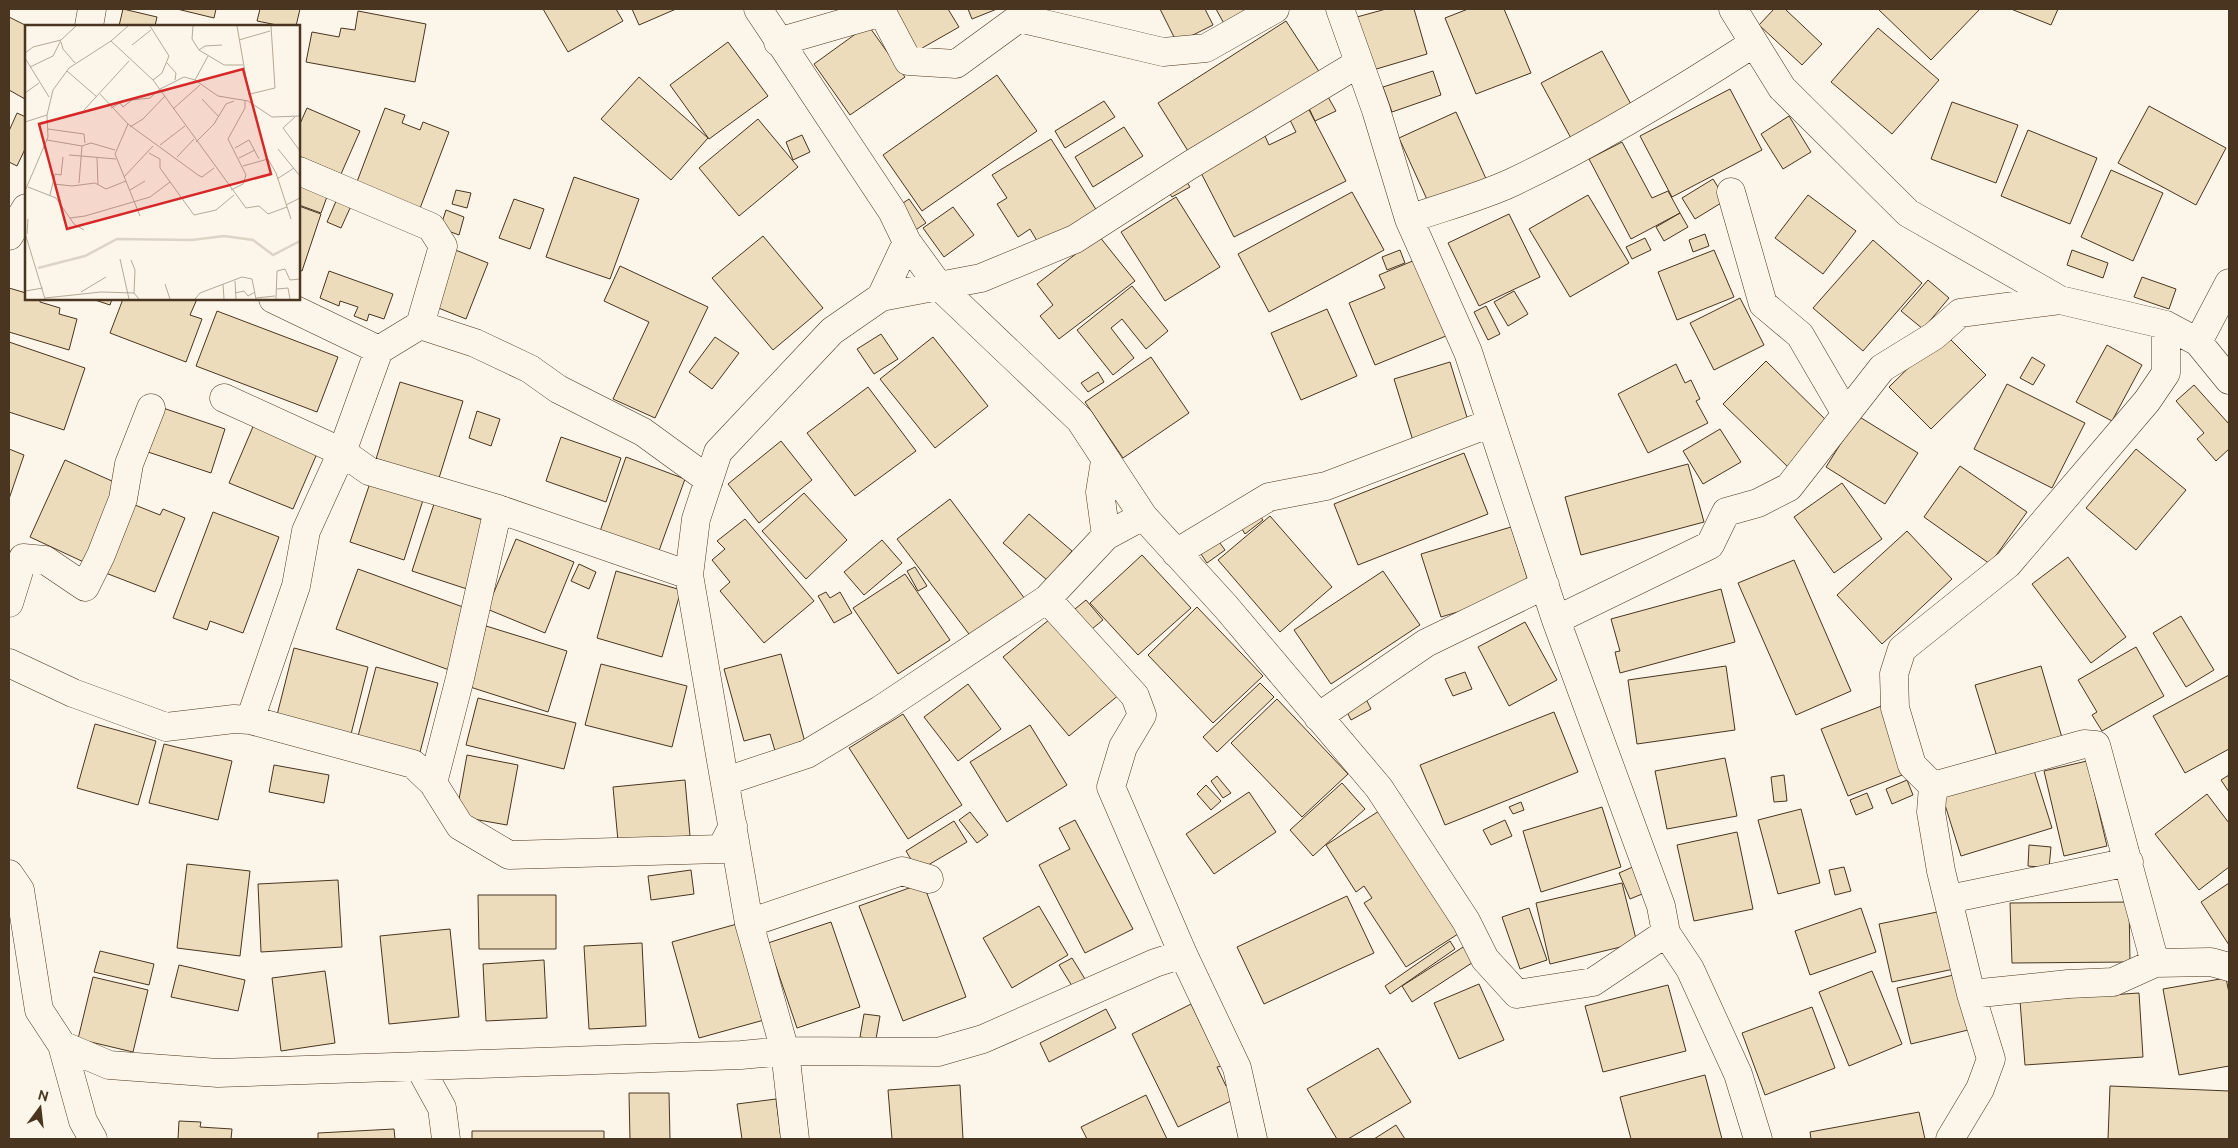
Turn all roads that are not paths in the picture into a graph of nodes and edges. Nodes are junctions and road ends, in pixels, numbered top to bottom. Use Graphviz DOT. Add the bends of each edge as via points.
graph roads {
  1 [pos="92,9"];
  2 [pos="758,9"];
  3 [pos="1275,9"];
  4 [pos="1340,9"];
  5 [pos="1733,9"];
  6 [pos="89,25"];
  7 [pos="778,42"];
  8 [pos="1754,43"];
  9 [pos="1359,63"];
  10 [pos="300,171"];
  11 [pos="1731,192"];
  12 [pos="25,210"];
  13 [pos="1409,219"];
  14 [pos="9,236"];
  15 [pos="907,242"];
  16 [pos="2229,283"];
  17 [pos="939,286"];
  18 [pos="881,297"];
  19 [pos="274,300"];
  20 [pos="2060,300"];
  21 [pos="420,325"];
  22 [pos="2166,325"];
  23 [pos="2198,342"];
  24 [pos="379,350"];
  25 [pos="2229,380"];
  26 [pos="224,398"];
  27 [pos="151,408"];
  28 [pos="1846,414"];
  29 [pos="1491,423"];
  30 [pos="342,452"];
  31 [pos="1105,461"];
  32 [pos="708,480"];
  33 [pos="498,509"];
  34 [pos="1143,516"];
  35 [pos="1106,536"];
  36 [pos="1176,553"];
  37 [pos="689,575"];
  38 [pos="1545,585"];
  39 [pos="1048,599"];
  40 [pos="9,603"];
  41 [pos="1556,620"];
  42 [pos="9,663"];
  43 [pos="1318,717"];
  44 [pos="250,720"];
  45 [pos="726,781"];
  46 [pos="433,783"];
  47 [pos="1934,786"];
  48 [pos="733,826"];
  49 [pos="2129,862"];
  50 [pos="9,874"];
  51 [pos="929,879"];
  52 [pos="1949,899"];
  53 [pos="749,923"];
  54 [pos="1666,932"];
  55 [pos="1183,954"];
  56 [pos="2155,963"];
  57 [pos="2229,966"];
  58 [pos="1972,994"];
  59 [pos="62,1045"];
  60 [pos="786,1051"];
  61 [pos="419,1066"];
  62 [pos="92,1139"];
  63 [pos="446,1139"];
  64 [pos="795,1139"];
  65 [pos="1253,1139"];
  66 [pos="1758,1139"];
  67 [pos="1950,1139"];
  1 -- 6 [label="street"];
  2 -- 7 [label="street"];
  3 -- 7 [label="street" via="1206,48 1163,52 1019,18 956,64 908,61 882,12"];
  4 -- 9 [label="street"];
  5 -- 8 [label="street"];
  7 -- 15 [label="street" via="892,211"];
  8 -- 13 [label="street" via="1624,123 1512,183"];
  8 -- 20 [label="street" via="1782,88 1908,213"];
  9 -- 13 [label="street"];
  9 -- 17 [label="street" via="1190,165 1076,239 981,278"];
  10 -- 21 [label="street" via="431,227 443,246"];
  11 -- 28 [label="street" via="1763,304 1800,335"];
  12 -- 14 [label="street"];
  13 -- 29 [label="street" via="1468,352"];
  15 -- 17 [label="street"];
  15 -- 18 [label="street"];
  16 -- 23 [label="street"];
  17 -- 18 [label="street"];
  17 -- 31 [label="street" via="1080,420"];
  18 -- 32 [label="street" via="832,331 718,452"];
  19 -- 24 [label="street"];
  20 -- 22 [label="street"];
  20 -- 28 [label="street" via="1960,313 1934,336 1882,368"];
  21 -- 24 [label="street"];
  21 -- 32 [label="street" via="475,343 530,369 558,389 643,432"];
  22 -- 23 [label="street"];
  22 -- 47 [label="street" via="2166,373 2147,401 2008,564 1902,649 1894,674 1894,708 1912,765"];
  23 -- 25 [label="street"];
  24 -- 30 [label="street"];
  26 -- 30 [label="street"];
  27 -- 40 [label="street" via="129,464 124,499 85,587 45,560 23,558"];
  28 -- 41 [label="street" via="1789,487 1758,503 1726,512 1710,545"];
  29 -- 36 [label="street" via="1326,486 1269,498"];
  29 -- 38 [label="street"];
  30 -- 33 [label="street" via="369,471"];
  30 -- 44 [label="street" via="306,531 296,586"];
  31 -- 34 [label="street"];
  31 -- 35 [label="street" via="1100,492"];
  32 -- 37 [label="street" via="696,519"];
  33 -- 37 [label="street"];
  33 -- 46 [label="street"];
  34 -- 35 [label="street"];
  34 -- 36 [label="street"];
  35 -- 39 [label="street"];
  36 -- 43 [label="street"];
  37 -- 45 [label="street"];
  38 -- 41 [label="street"];
  38 -- 43 [label="street" via="1426,643"];
  39 -- 45 [label="street" via="807,754"];
  39 -- 55 [label="street" via="1135,696 1142,715 1123,747 1111,786"];
  41 -- 54 [label="street" via="1661,906"];
  42 -- 44 [label="street" via="73,693 166,727"];
  43 -- 54 [label="street" via="1379,788 1466,921 1485,959 1517,994 1593,982"];
  44 -- 46 [label="street" via="412,764"];
  45 -- 48 [label="street"];
  46 -- 48 [label="street" via="460,826 509,855 721,849"];
  47 -- 49 [label="street" via="2084,744 2096,745"];
  47 -- 52 [label="street" via="1930,812"];
  48 -- 53 [label="street"];
  49 -- 52 [label="street"];
  49 -- 56 [label="street"];
  50 -- 59 [label="street" via="20,890 39,1010"];
  51 -- 53 [label="street" via="902,871"];
  52 -- 58 [label="street"];
  53 -- 60 [label="street"];
  54 -- 66 [label="street" via="1690,969 1738,1074"];
  55 -- 60 [label="street" via="1154,963 983,1039 938,1052"];
  55 -- 65 [label="street" via="1237,1068"];
  56 -- 57 [label="street" via="2210,962"];
  56 -- 58 [label="street" via="2113,982"];
  58 -- 67 [label="street" via="1991,1059 1980,1089"];
  59 -- 61 [label="street" via="109,1065 218,1073"];
  59 -- 62 [label="street" via="83,1121"];
  60 -- 61 [label="street"];
  60 -- 64 [label="street"];
  61 -- 63 [label="street" via="442,1108"];
}
